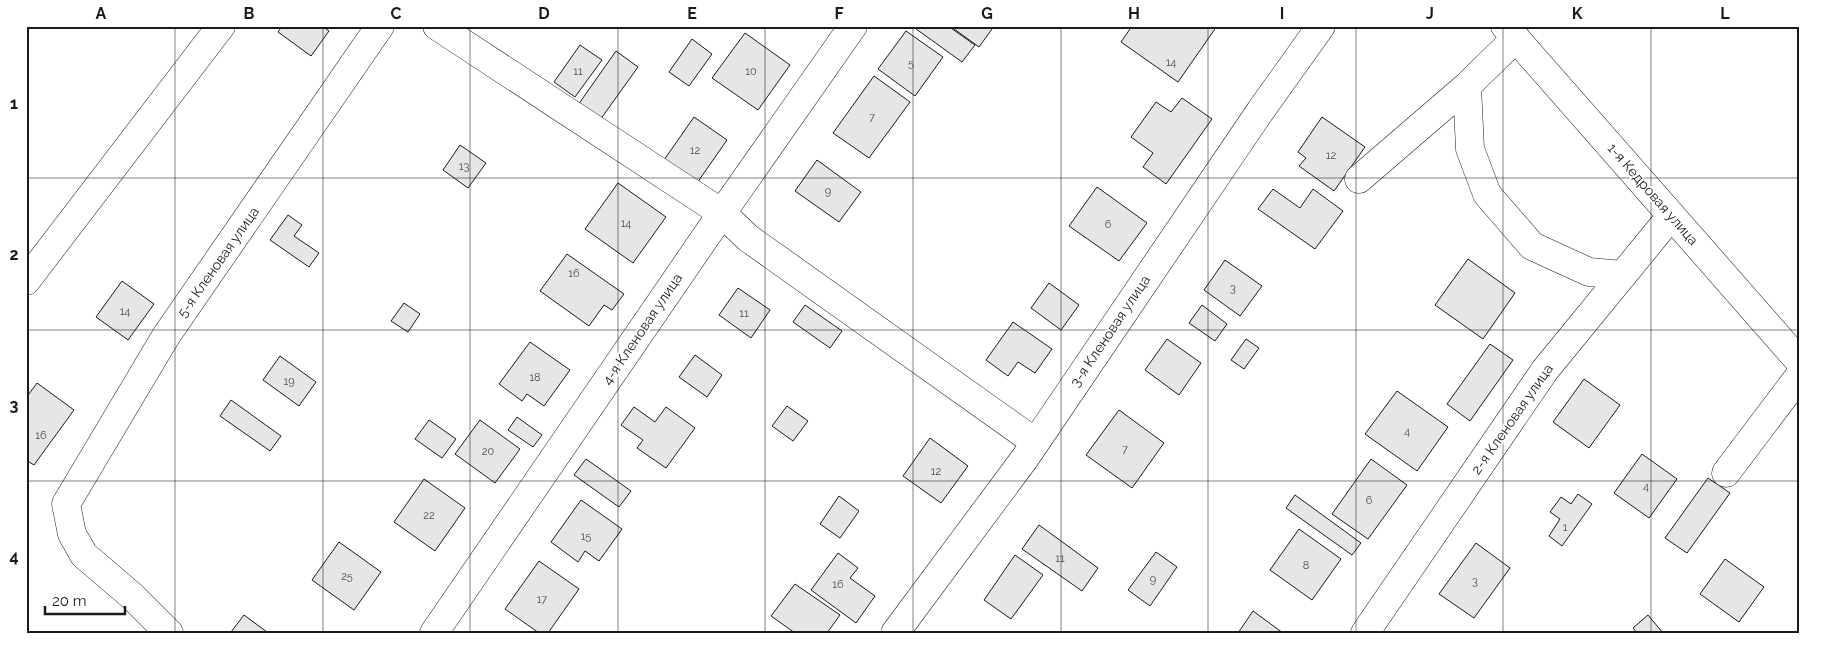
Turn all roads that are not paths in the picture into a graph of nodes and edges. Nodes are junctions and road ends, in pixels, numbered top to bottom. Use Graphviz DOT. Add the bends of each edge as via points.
graph roads {
  1 [pos="221,26"];
  2 [pos="380,26"];
  3 [pos="437,26"];
  4 [pos="853,26"];
  5 [pos="1321,26"];
  6 [pos="1511,32"];
  7 [pos="1467,86"];
  8 [pos="1360,180"];
  9 [pos="722,213"];
  10 [pos="1672,216"];
  11 [pos="1624,274"];
  12 [pos="26,281"];
  13 [pos="1800,362"];
  14 [pos="1800,375"];
  15 [pos="1036,442"];
  16 [pos="1726,473"];
  17 [pos="169,633"];
  18 [pos="434,633"];
  19 [pos="895,633"];
  20 [pos="1364,633"];
  1 -- 12 [label="street"];
  2 -- 17 [label="street, 5-я Кленовая улица" via="166,336 66,504 72,534 84,555"];
  3 -- 9 [label="street"];
  4 -- 9 [label="street, 4-я Кленовая улица"];
  5 -- 15 [label="street, 3-я Кленовая улица" via="1260,110"];
  6 -- 7 [label="street"];
  6 -- 10 [label="street, 1-я Кедровая улица"];
  7 -- 8 [label="street"];
  7 -- 11 [label="street" via="1470,149 1487,194 1532,246 1589,272"];
  9 -- 15 [label="street" via="748,238"];
  9 -- 18 [label="street, 4-я Кленовая улица"];
  10 -- 11 [label="street, 2-я Кленовая улица"];
  10 -- 13 [label="street, 1-я Кедровая улица"];
  11 -- 20 [label="street, 2-я Кленовая улица" via="1545,370"];
  14 -- 16 [label="street"];
  15 -- 19 [label="street, 3-я Кленовая улица"];
}
